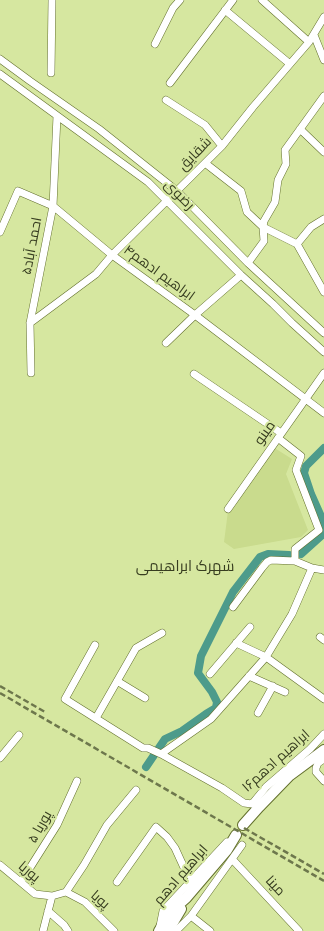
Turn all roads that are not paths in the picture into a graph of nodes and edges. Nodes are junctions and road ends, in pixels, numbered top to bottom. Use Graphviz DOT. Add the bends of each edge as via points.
graph roads {
  1 [pos="52,0"];
  2 [pos="180,0"];
  3 [pos="233,0"];
  4 [pos="262,0"];
  5 [pos="225,10"];
  6 [pos="324,17"];
  7 [pos="314,35"];
  8 [pos="309,42"];
  9 [pos="155,44"];
  10 [pos="0,59"];
  11 [pos="324,60"];
  12 [pos="290,64"];
  13 [pos="51,73"];
  14 [pos="0,74"];
  15 [pos="170,83"];
  16 [pos="324,96"];
  17 [pos="166,100"];
  18 [pos="57,116"];
  19 [pos="300,130"];
  20 [pos="222,146"];
  21 [pos="324,152"];
  22 [pos="205,163"];
  23 [pos="177,191"];
  24 [pos="167,201"];
  25 [pos="53,206"];
  26 [pos="324,219"];
  27 [pos="263,227"];
  28 [pos="0,232"];
  29 [pos="297,244"];
  30 [pos="112,255"];
  31 [pos="248,263"];
  32 [pos="241,275"];
  33 [pos="324,292"];
  34 [pos="282,293"];
  35 [pos="273,304"];
  36 [pos="194,315"];
  37 [pos="30,323"];
  38 [pos="324,333"];
  39 [pos="166,343"];
  40 [pos="324,352"];
  41 [pos="31,373"];
  42 [pos="324,373"];
  43 [pos="194,374"];
  44 [pos="305,399"];
  45 [pos="324,413"];
  46 [pos="279,436"];
  47 [pos="228,509"];
  48 [pos="295,561"];
  49 [pos="312,568"];
  50 [pos="324,570"];
  51 [pos="232,607"];
  52 [pos="250,627"];
  53 [pos="162,633"];
  54 [pos="236,643"];
  55 [pos="95,645"];
  56 [pos="266,657"];
  57 [pos="210,674"];
  58 [pos="249,676"];
  59 [pos="117,681"];
  60 [pos="272,686"];
  61 [pos="285,692"];
  62 [pos="145,698"];
  63 [pos="324,699"];
  64 [pos="258,713"];
  65 [pos="96,718"];
  66 [pos="324,734"];
  67 [pos="19,735"];
  68 [pos="324,750"];
  69 [pos="161,754"];
  70 [pos="0,758"];
  71 [pos="324,759"];
  72 [pos="77,781"];
  73 [pos="324,781"];
  74 [pos="136,790"];
  75 [pos="244,825"];
  76 [pos="236,835"];
  77 [pos="227,842"];
  78 [pos="242,846"];
  79 [pos="232,860"];
  80 [pos="0,864"];
  81 [pos="193,878"];
  82 [pos="22,882"];
  83 [pos="117,882"];
  84 [pos="66,892"];
  85 [pos="52,896"];
  86 [pos="48,911"];
  87 [pos="190,916"];
  88 [pos="162,930"];
  89 [pos="43,931"];
  90 [pos="68,931"];
  91 [pos="114,931"];
  92 [pos="176,931"];
  93 [pos="210,931"];
  94 [pos="300,931"];
  1 -- 13 [label="street"];
  2 -- 9 [label="street" via="173,8"];
  3 -- 5 [label="street"];
  4 -- 8 [label="street"];
  5 -- 12 [label="street"];
  5 -- 15 [label="street"];
  6 -- 7 [label="street, شقایق"];
  7 -- 8 [label="street, شقایق"];
  7 -- 11 [label="street"];
  8 -- 12 [label="street, شقایق"];
  10 -- 23 [label="street, رضوی" via="99,129"];
  12 -- 20 [label="street, شقایق"];
  14 -- 18 [label="street, رضوی"];
  16 -- 19 [label="street"];
  17 -- 20 [label="street" via="205,125"];
  18 -- 24 [label="street, رضوی" via="148,182"];
  18 -- 25 [label="street"];
  19 -- 21 [label="street"];
  19 -- 27 [label="street" via="286,150 286,164 278,180 275,202"];
  20 -- 22 [label="street, شقایق"];
  22 -- 23 [label="street, شقایق"];
  22 -- 27 [label="street" via="241,191 247,212"];
  23 -- 24 [label="street, شقایق"];
  23 -- 31 [label="street, رضوی"];
  24 -- 30 [label="street, شقایق"];
  24 -- 32 [label="street, رضوی"];
  25 -- 28 [label="street, احمد آباد۵" via="18,191"];
  25 -- 30 [label="street, ابراهیم ادهم۴"];
  25 -- 37 [label="street, احمد آباد۵"];
  26 -- 29 [label="street" via="311,227"];
  27 -- 29 [label="street"];
  27 -- 31 [label="street" via="264,241"];
  29 -- 33 [label="street"];
  30 -- 36 [label="street, ابراهیم ادهم۴"];
  30 -- 37 [label="street, شقایق" via="96,274"];
  31 -- 34 [label="street, رضوی"];
  32 -- 35 [label="street, رضوی"];
  32 -- 36 [label="street"];
  34 -- 35 [label="street"];
  34 -- 38 [label="street, رضوی"];
  35 -- 40 [label="street, رضوی"];
  36 -- 39 [label="street"];
  36 -- 44 [label="street, ابراهیم ادهم۴"];
  37 -- 41 [label="street, احمد آباد۵"];
  42 -- 44 [label="street, مینو"];
  43 -- 46 [label="street"];
  44 -- 45 [label="street, ابراهیم ادهم۴"];
  44 -- 46 [label="street, مینو"];
  46 -- 47 [label="street, مینو"];
  46 -- 48 [label="street" via="301,456 296,470 319,530 295,549"];
  48 -- 49 [label="street"];
  48 -- 51 [label="street" via="267,562"];
  49 -- 50 [label="street"];
  49 -- 56 [label="street" via="292,614"];
  52 -- 54 [label="street"];
  53 -- 59 [label="street" via="136,648"];
  54 -- 56 [label="street"];
  54 -- 57 [label="street"];
  55 -- 65 [label="street" via="65,699"];
  56 -- 58 [label="street"];
  56 -- 63 [label="street"];
  58 -- 60 [label="street"];
  58 -- 69 [label="street" via="211,719"];
  59 -- 62 [label="street"];
  59 -- 65 [label="street"];
  60 -- 61 [label="street"];
  60 -- 64 [label="street"];
  65 -- 69 [label="street" via="143,748"];
  66 -- 69 [label="street, ابراهیم ادهم۱۶" via="252,804 244,803"];
  67 -- 70 [label="street"];
  68 -- 75 [label="street" via="284,781"];
  71 -- 73 [label="street" via="318,763 316,772"];
  72 -- 82 [label="street, پوریا ۵" via="57,825"];
  74 -- 84 [label="street" via="107,825"];
  76 -- 88 [label="street" via="227,850 165,921"];
  77 -- 81 [label="street, ابراهیم ادهم"];
  78 -- 79 [label="street, ابراهیم ادهم"];
  79 -- 87 [label="street, ابراهیم ادهم"];
  79 -- 94 [label="street, مینا"];
  80 -- 82 [label="street, پوریا"];
  81 -- 83 [label="street" via="186,872 175,848 156,827"];
  81 -- 88 [label="street, ابراهیم ادهم" via="163,911"];
  82 -- 85 [label="street, پوریا" via="35,894"];
  84 -- 85 [label="street, پوریا"];
  84 -- 91 [label="street, پویا" via="84,902"];
  85 -- 86 [label="street"];
  86 -- 89 [label="street"];
  86 -- 90 [label="street"];
  87 -- 92 [label="street, ابراهیم ادهم"];
  87 -- 93 [label="street"];
}
